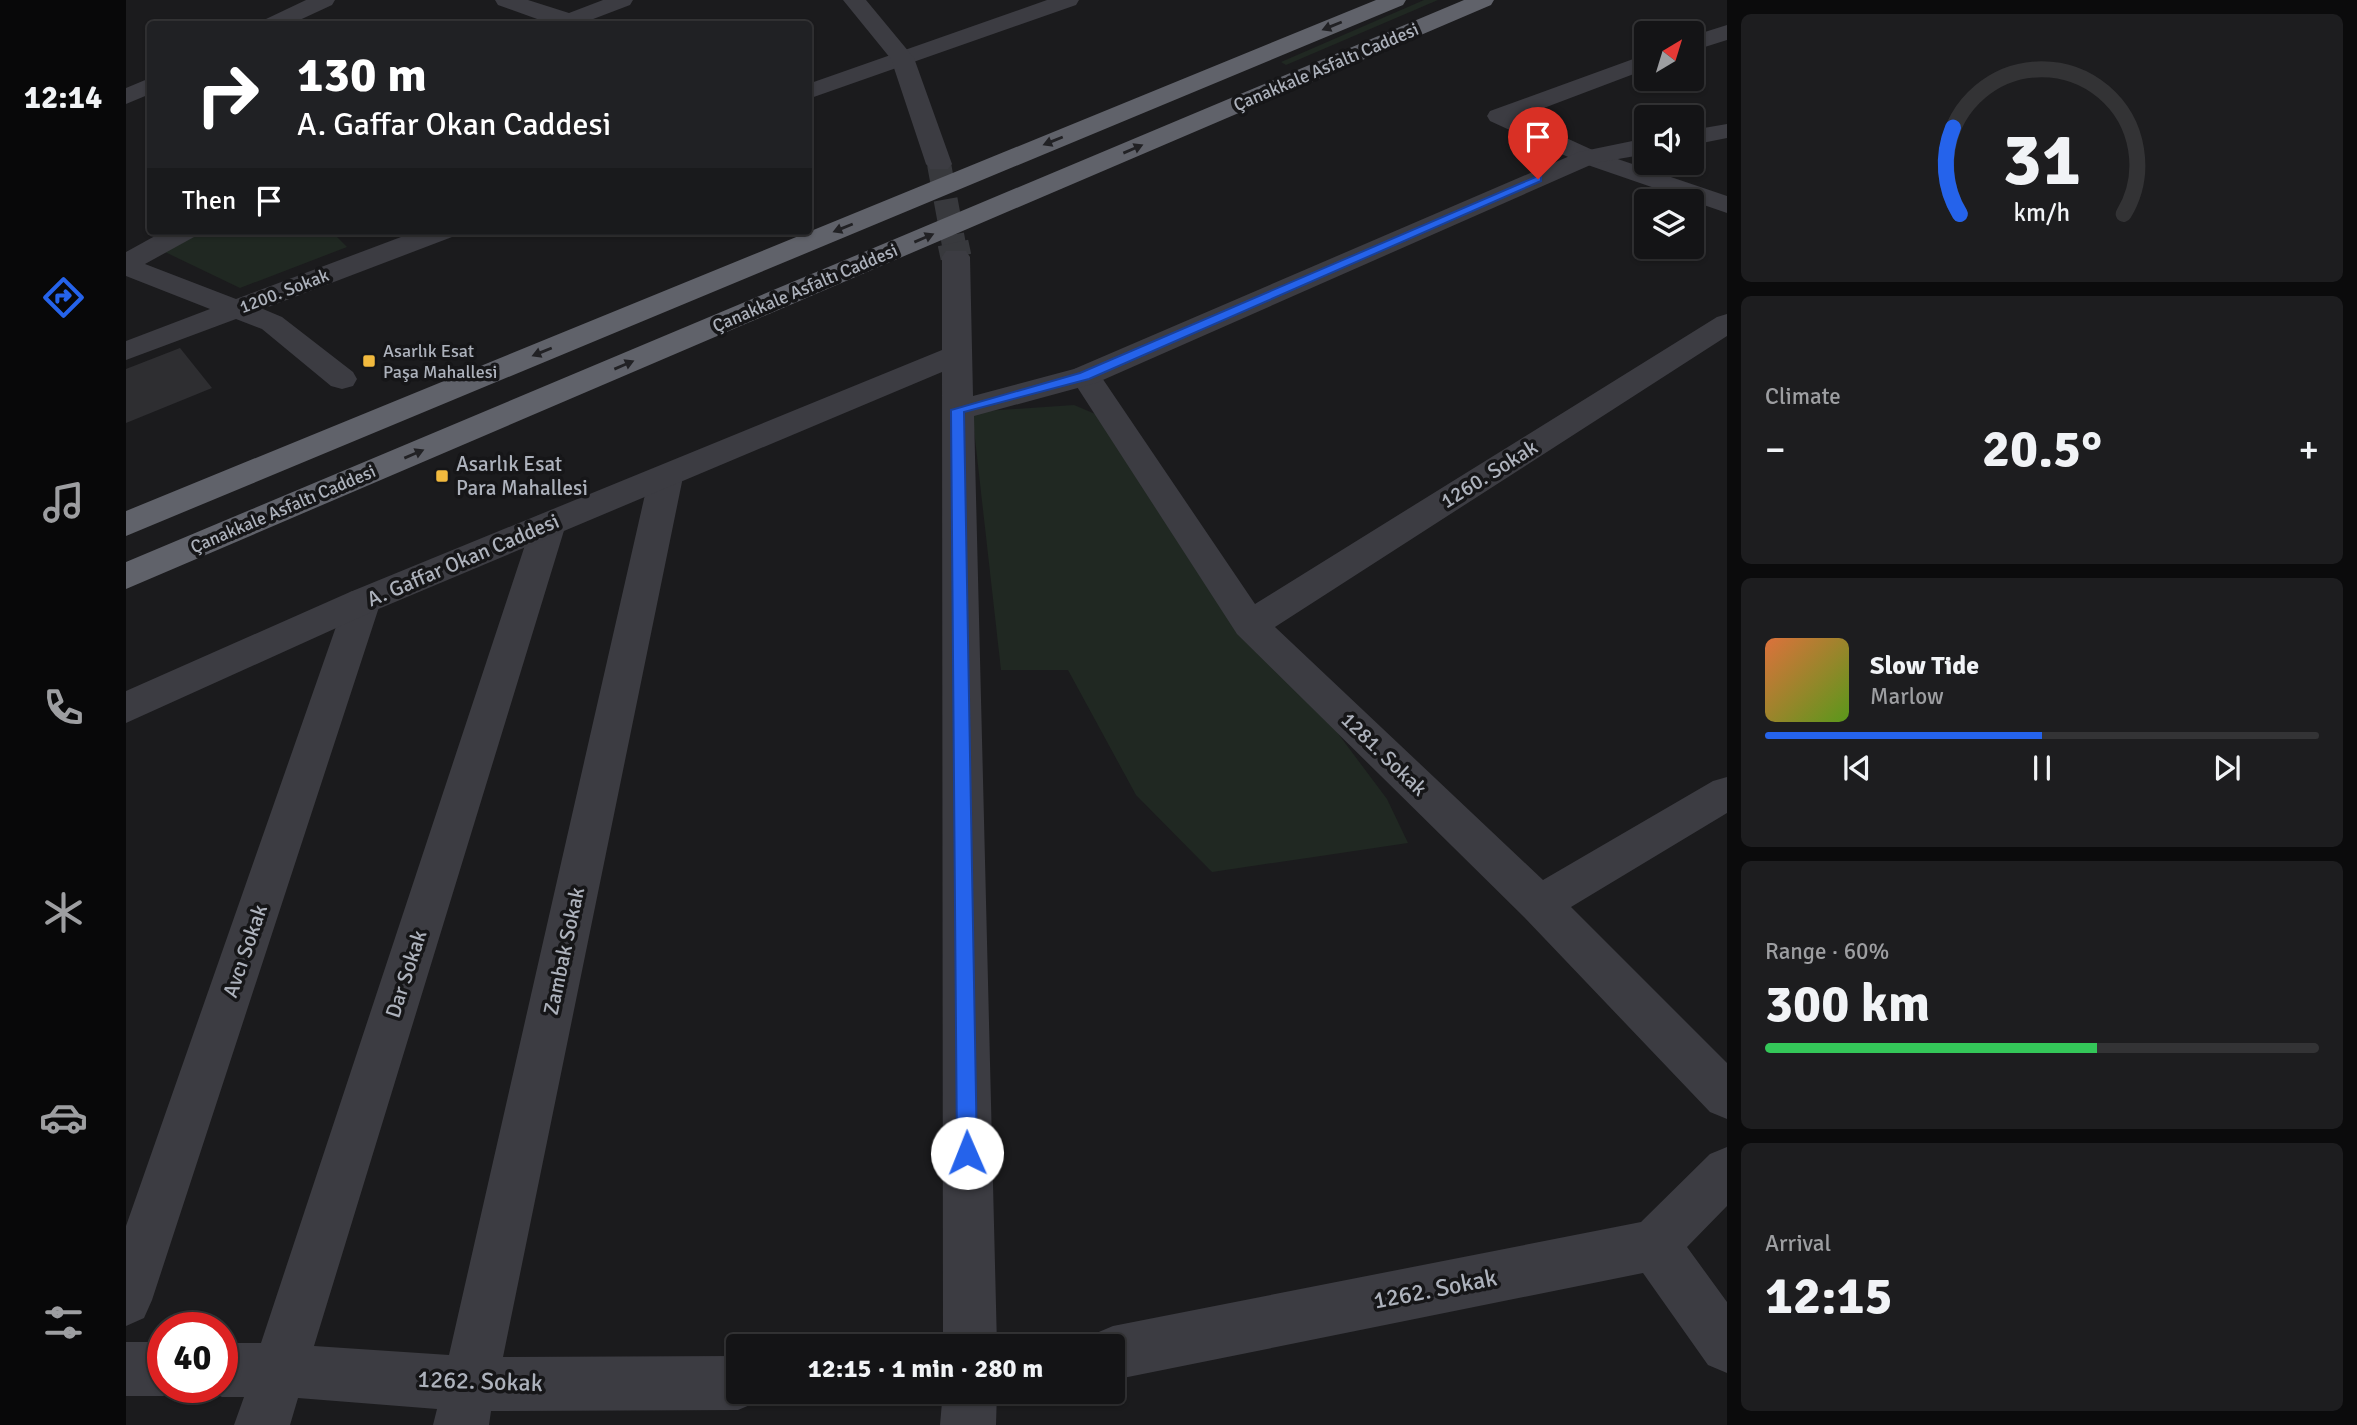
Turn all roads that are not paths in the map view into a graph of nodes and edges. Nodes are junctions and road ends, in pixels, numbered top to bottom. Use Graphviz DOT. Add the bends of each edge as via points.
graph roads {
  1 [pos="324,0"];
  2 [pos="506,0"];
  3 [pos="622,0"];
  4 [pos="854,0"];
  5 [pos="1068,0"];
  6 [pos="1395,0"];
  7 [pos="1483,0"];
  8 [pos="280,21"];
  9 [pos="564,21"];
  10 [pos="575,21"];
  11 [pos="1727,32"];
  12 [pos="1704,40"];
  13 [pos="902,58"];
  14 [pos="1634,66"];
  15 [pos="147,86"];
  16 [pos="812,91"];
  17 [pos="126,97"];
  18 [pos="1727,131"];
  19 [pos="1704,136"];
  20 [pos="1634,148"];
  21 [pos="1588,157"];
  22 [pos="939,164"];
  23 [pos="1727,205"];
  24 [pos="177,235"];
  25 [pos="364,235"];
  26 [pos="432,235"];
  27 [pos="383,254"];
  28 [pos="956,257"];
  29 [pos="126,264"];
  30 [pos="238,309"];
  31 [pos="1727,323"];
  32 [pos="126,351"];
  33 [pos="957,355"];
  34 [pos="1084,376"];
  35 [pos="342,379"];
  36 [pos="957,410"];
  37 [pos="666,477"];
  38 [pos="126,524"];
  39 [pos="549,524"];
  40 [pos="126,576"];
  41 [pos="363,601"];
  42 [pos="1250,625"];
  43 [pos="126,708"];
  44 [pos="1727,793"];
  45 [pos="1539,904"];
  46 [pos="1727,1096"];
  47 [pos="1727,1171"];
  48 [pos="1654,1245"];
  49 [pos="126,1300"];
  50 [pos="970,1334"];
  51 [pos="1727,1346"];
  52 [pos="1125,1351"];
  53 [pos="126,1369"];
  54 [pos="147,1369"];
  55 [pos="238,1370"];
  56 [pos="279,1370"];
  57 [pos="726,1384"];
  58 [pos="466,1404"];
  59 [pos="969,1404"];
  60 [pos="262,1425"];
  61 [pos="968,1425"];
  1 -- 8 [label="street"];
  2 -- 9 [label="street"];
  3 -- 10 [label="street"];
  4 -- 13 [label="street"];
  5 -- 13 [label="street"];
  6 -- 38 [label="highway, Çanakkale Asfaltı Caddesi, one-way"];
  40 -- 7 [label="highway, Çanakkale Asfaltı Caddesi, one-way"];
  11 -- 12 [label="street"];
  13 -- 16 [label="street"];
  13 -- 22 [label="street"];
  14 -- 21 [label="street" via="1499,116"];
  15 -- 17 [label="street"];
  18 -- 19 [label="street"];
  20 -- 21 [label="street"];
  21 -- 23 [label="street"];
  21 -- 34 [label="street"];
  24 -- 29 [label="street"];
  25 -- 27 [label="street"];
  26 -- 27 [label="street, 1200. Sokak"];
  27 -- 30 [label="street, 1200. Sokak"];
  28 -- 33 [label="street"];
  29 -- 30 [label="street"];
  30 -- 32 [label="street, 1200. Sokak"];
  30 -- 35 [label="street" via="272,323"];
  31 -- 42 [label="street, 1260. Sokak"];
  33 -- 36 [label="street"];
  33 -- 37 [label="street, A. Gaffar Okan Caddesi"];
  34 -- 36 [label="street"];
  34 -- 42 [label="street, 1281. Sokak"];
  36 -- 50 [label="street"];
  37 -- 39 [label="street, A. Gaffar Okan Caddesi"];
  37 -- 58 [label="street, Zambak Sokak"];
  39 -- 41 [label="street, A. Gaffar Okan Caddesi"];
  39 -- 56 [label="street, Dar Sokak"];
  41 -- 43 [label="street, A. Gaffar Okan Caddesi"];
  41 -- 49 [label="street, Avcı Sokak"];
  42 -- 45 [label="street, 1281. Sokak"];
  44 -- 45 [label="street"];
  45 -- 46 [label="street, 1281. Sokak"];
  47 -- 48 [label="street"];
  48 -- 51 [label="street"];
  48 -- 52 [label="street, 1262. Sokak"];
  53 -- 54 [label="street"];
  55 -- 56 [label="street, 1262. Sokak"];
  56 -- 58 [label="street, 1262. Sokak"];
  56 -- 60 [label="street, Dar Sokak"];
  57 -- 58 [label="street, 1262. Sokak"];
  59 -- 61 [label="street"];
}
